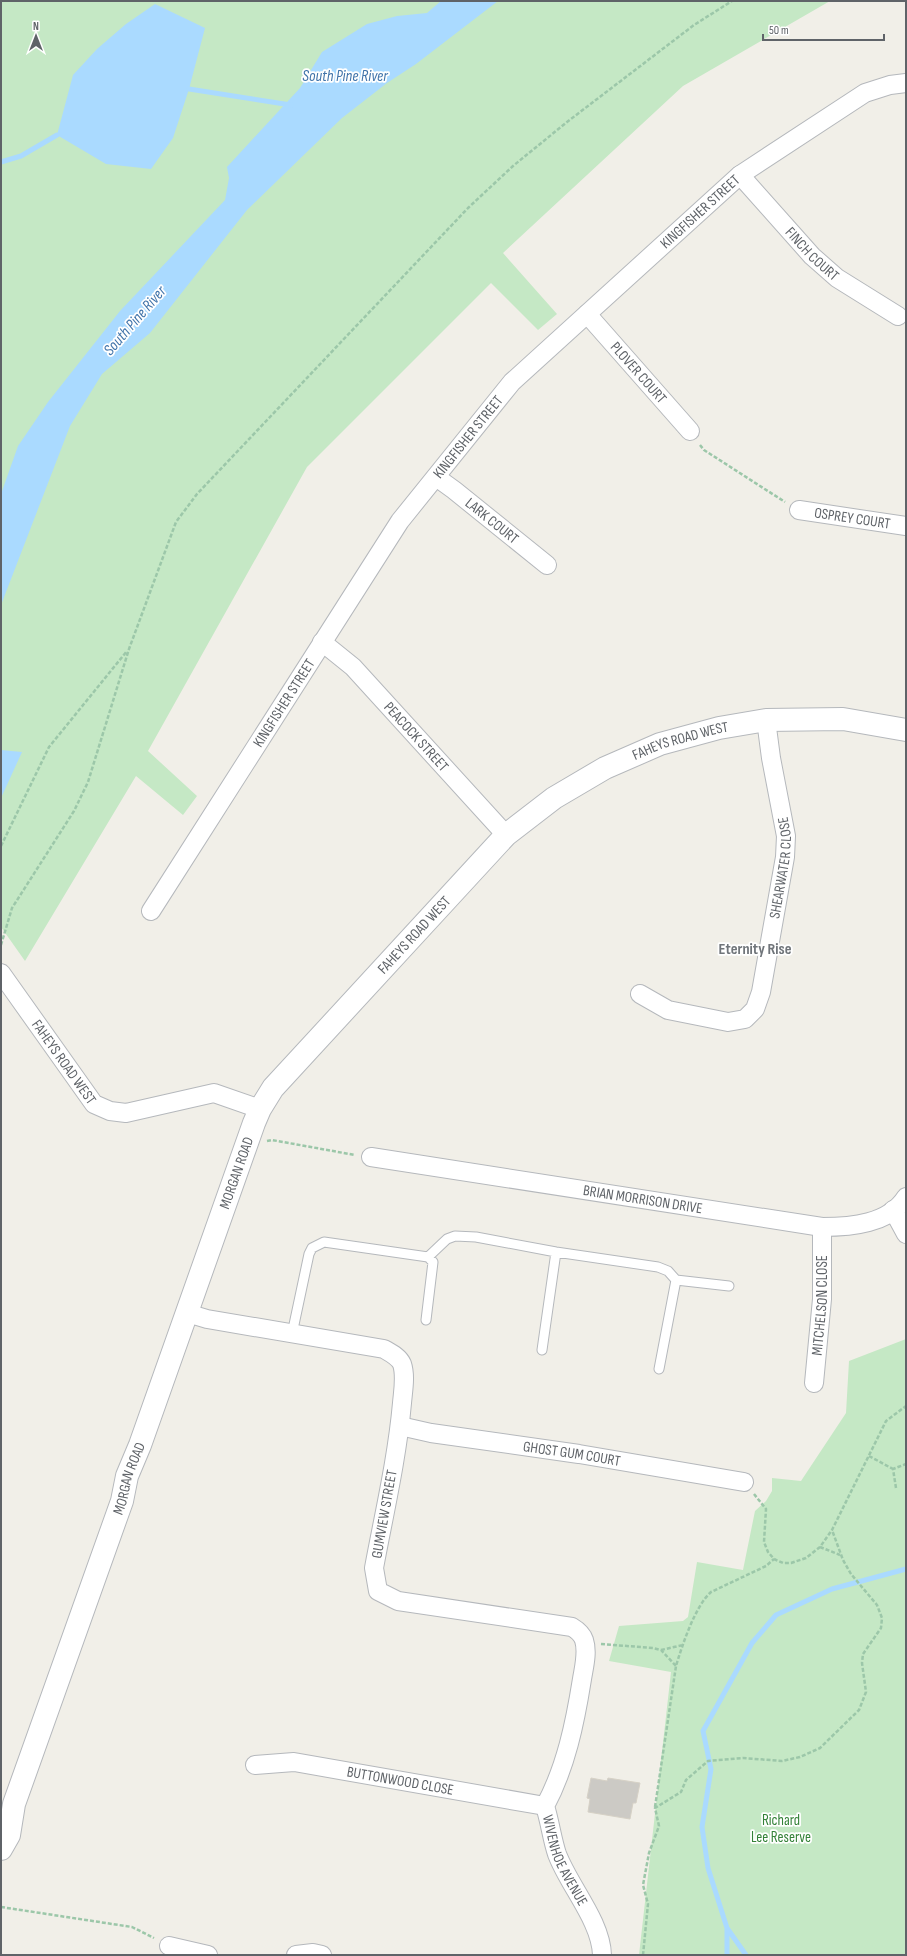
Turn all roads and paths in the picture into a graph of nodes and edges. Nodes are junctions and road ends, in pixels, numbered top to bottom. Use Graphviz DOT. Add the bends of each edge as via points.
graph roads {
  1 [pos="732,1"];
  2 [pos="906,83"];
  3 [pos="740,175"];
  4 [pos="587,314"];
  5 [pos="898,316"];
  6 [pos="690,431"];
  7 [pos="436,477"];
  8 [pos="799,510"];
  9 [pos="906,526"];
  10 [pos="547,565"];
  11 [pos="322,642"];
  12 [pos="129,650"];
  13 [pos="766,720"];
  14 [pos="906,730"];
  15 [pos="506,835"];
  16 [pos="1,846"];
  17 [pos="151,910"];
  18 [pos="1,945"];
  19 [pos="1,973"];
  20 [pos="640,994"];
  21 [pos="260,1109"];
  22 [pos="260,1142"];
  23 [pos="371,1157"];
  24 [pos="906,1197"];
  25 [pos="893,1210"];
  26 [pos="822,1227"];
  27 [pos="906,1234"];
  28 [pos="556,1252"];
  29 [pos="428,1257"];
  30 [pos="676,1280"];
  31 [pos="729,1286"];
  32 [pos="187,1313"];
  33 [pos="426,1320"];
  34 [pos="292,1334"];
  35 [pos="542,1350"];
  36 [pos="659,1369"];
  37 [pos="814,1383"];
  38 [pos="906,1406"];
  39 [pos="400,1426"];
  40 [pos="869,1456"];
  41 [pos="906,1464"];
  42 [pos="893,1469"];
  43 [pos="744,1482"];
  44 [pos="896,1488"];
  45 [pos="832,1530"];
  46 [pos="820,1546"];
  47 [pos="841,1555"];
  48 [pos="774,1559"];
  49 [pos="585,1644"];
  50 [pos="683,1645"];
  51 [pos="662,1650"];
  52 [pos="676,1666"];
  53 [pos="255,1765"];
  54 [pos="8,1803"];
  55 [pos="545,1806"];
  56 [pos="655,1808"];
  57 [pos="1,1849"];
  58 [pos="1,1907"];
  59 [pos="169,1946"];
  60 [pos="208,1955"];
  61 [pos="296,1955"];
  62 [pos="322,1955"];
  63 [pos="602,1955"];
  64 [pos="643,1955"];
  1 -- 12 [label="path" via="694,25 512,166 468,208 197,494 176,522"];
  2 -- 3 [label="street, KINGFISHER STREET" via="865,93"];
  3 -- 4 [label="street, KINGFISHER STREET"];
  3 -- 5 [label="street, FINCH COURT" via="812,256 832,274"];
  4 -- 6 [label="street, PLOVER COURT"];
  4 -- 7 [label="street, KINGFISHER STREET" via="512,382"];
  6 -- 8 [label="path" via="704,450"];
  7 -- 10 [label="street, LARK COURT"];
  7 -- 11 [label="street, KINGFISHER STREET" via="400,521"];
  8 -- 9 [label="street, OSPREY COURT"];
  11 -- 15 [label="street, PEACOCK STREET" via="353,667"];
  11 -- 17 [label="street, KINGFISHER STREET"];
  12 -- 16 [label="path" via="49,747"];
  12 -- 18 [label="path" via="88,782 74,811 12,908"];
  13 -- 14 [label="street, FAHEYS ROAD WEST" via="843,719"];
  13 -- 15 [label="street, FAHEYS ROAD WEST" via="718,728 660,744 605,768 554,798"];
  13 -- 20 [label="street, SHEARWATER CLOSE" via="786,836 786,850 755,1008 745,1019 728,1022 668,1010"];
  15 -- 21 [label="street, FAHEYS ROAD WEST" via="273,1088"];
  19 -- 21 [label="street, FAHEYS ROAD WEST" via="94,1104 110,1111 126,1113 214,1093"];
  21 -- 32 [label="street, MORGAN ROAD"];
  22 -- 23 [label="path" via="272,1140"];
  23 -- 26 [label="street, BRIAN MORRISON DRIVE"];
  24 -- 25 [label="street, BRIAN MORRISON DRIVE"];
  25 -- 26 [label="street, BRIAN MORRISON DRIVE" via="860,1225"];
  25 -- 27 [label="street"];
  26 -- 37 [label="street, MITCHELSON CLOSE" via="822,1299"];
  28 -- 29 [label="lane" via="476,1237 455,1236 447,1239"];
  28 -- 30 [label="lane" via="658,1267 668,1271"];
  28 -- 35 [label="lane"];
  29 -- 33 [label="lane" via="433,1262 433,1270"];
  29 -- 34 [label="lane" via="324,1242 318,1244 309,1254"];
  30 -- 31 [label="lane"];
  30 -- 36 [label="lane"];
  32 -- 34 [label="street, GUMVIEW STREET"];
  32 -- 54 [label="street, MORGAN ROAD" via="127,1476 122,1501"];
  34 -- 39 [label="street, GUMVIEW STREET" via="384,1349 395,1355 402,1363 404,1373"];
  38 -- 40 [label="path" via="886,1421"];
  39 -- 43 [label="street, GHOST GUM COURT"];
  39 -- 49 [label="street, GUMVIEW STREET" via="374,1568 378,1591 398,1601 572,1627 579,1632"];
  40 -- 42 [label="path"];
  40 -- 45 [label="path"];
  41 -- 42 [label="path"];
  42 -- 44 [label="path"];
  43 -- 48 [label="path" via="766,1509 764,1542"];
  45 -- 46 [label="path"];
  45 -- 47 [label="path"];
  46 -- 47 [label="path"];
  46 -- 48 [label="path" via="806,1558 791,1563"];
  47 -- 56 [label="path" via="851,1574 877,1604 882,1618 881,1628 863,1654 866,1692 859,1710 820,1748 800,1757 782,1761 743,1758 708,1761 686,1780 681,1792"];
  48 -- 50 [label="path" via="766,1566 711,1592 704,1599"];
  49 -- 51 [label="path"];
  49 -- 55 [label="street, WIVENHOE AVENUE" via="586,1655 575,1720 554,1789"];
  50 -- 51 [label="path"];
  50 -- 52 [label="path"];
  51 -- 52 [label="path"];
  52 -- 56 [label="path"];
  53 -- 55 [label="street, BUTTONWOOD CLOSE" via="294,1762"];
  54 -- 57 [label="street, MORGAN ROAD" via="9,1835"];
  55 -- 63 [label="street, WIVENHOE AVENUE" via="557,1853 594,1925"];
  56 -- 64 [label="path" via="659,1826 648,1853 643,1885 648,1904"];
  58 -- 59 [label="path" via="132,1927"];
  59 -- 60 [label="street"];
  61 -- 62 [label="street"];
}
